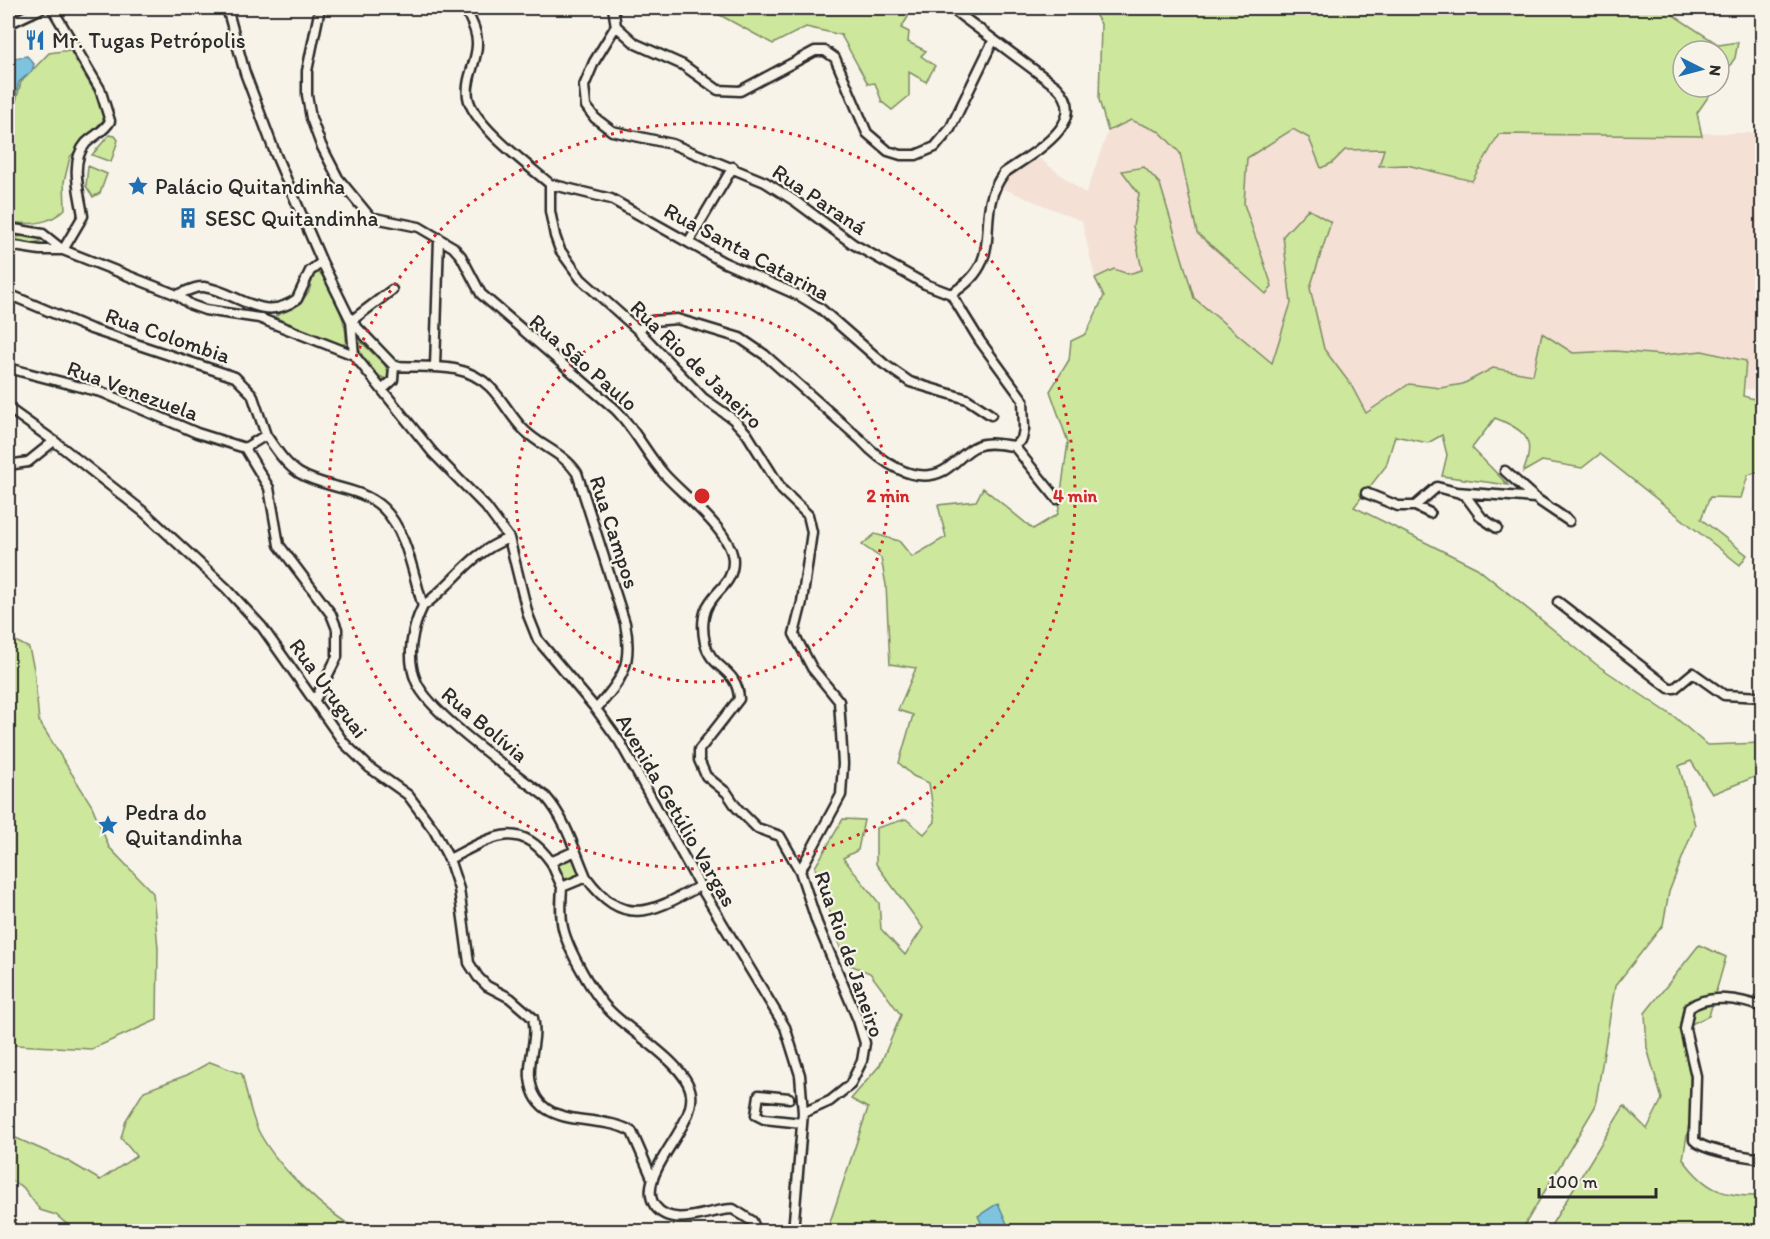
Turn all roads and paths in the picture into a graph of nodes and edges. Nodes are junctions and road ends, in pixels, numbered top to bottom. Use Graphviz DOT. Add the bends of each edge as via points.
graph roads {
  1 [pos="42,8"];
  2 [pos="52,8"];
  3 [pos="227,8"];
  4 [pos="320,8"];
  5 [pos="465,8"];
  6 [pos="613,8"];
  7 [pos="951,8"];
  8 [pos="8,24"];
  9 [pos="616,26"];
  10 [pos="993,41"];
  11 [pos="733,166"];
  12 [pos="550,184"];
  13 [pos="8,228"];
  14 [pos="439,238"];
  15 [pos="689,241"];
  16 [pos="8,245"];
  17 [pos="63,250"];
  18 [pos="322,262"];
  19 [pos="392,290"];
  20 [pos="8,294"];
  21 [pos="951,294"];
  22 [pos="177,295"];
  23 [pos="231,297"];
  24 [pos="262,307"];
  25 [pos="228,312"];
  26 [pos="260,318"];
  27 [pos="351,321"];
  28 [pos="638,330"];
  29 [pos="354,355"];
  30 [pos="394,366"];
  31 [pos="435,367"];
  32 [pos="8,368"];
  33 [pos="382,390"];
  34 [pos="8,408"];
  35 [pos="991,415"];
  36 [pos="266,435"];
  37 [pos="54,441"];
  38 [pos="1014,446"];
  39 [pos="245,448"];
  40 [pos="8,465"];
  41 [pos="1505,471"];
  42 [pos="1456,492"];
  43 [pos="1366,493"];
  44 [pos="1535,498"];
  45 [pos="1057,499"];
  46 [pos="1415,506"];
  47 [pos="1431,513"];
  48 [pos="1569,522"];
  49 [pos="1497,528"];
  50 [pos="509,538"];
  51 [pos="1558,602"];
  52 [pos="423,606"];
  53 [pos="1762,697"];
  54 [pos="315,700"];
  55 [pos="596,709"];
  56 [pos="575,851"];
  57 [pos="449,859"];
  58 [pos="551,862"];
  59 [pos="800,871"];
  60 [pos="586,877"];
  61 [pos="700,886"];
  62 [pos="562,887"];
  63 [pos="1762,1007"];
  64 [pos="789,1098"];
  65 [pos="802,1118"];
  66 [pos="1762,1159"];
  67 [pos="652,1178"];
  68 [pos="757,1232"];
  69 [pos="793,1232"];
  1 -- 8 [label="street"];
  2 -- 17 [label="street" via="100,89 110,121 84,145 76,185 83,216"];
  3 -- 18 [label="street" via="245,73"];
  4 -- 14 [label="street, Rua São Paulo" via="307,71 307,95 321,146 338,178 365,213 375,219 419,227"];
  5 -- 12 [label="street" via="477,42 468,87 471,106 488,128"];
  6 -- 9 [label="street"];
  7 -- 10 [label="street"];
  9 -- 10 [label="street" via="642,47 683,65 726,91 748,87 809,53 829,53 835,58 867,133 888,151 908,155 929,151 945,136"];
  9 -- 11 [label="street, Rua Paraná" via="585,80 584,99 590,112 612,131 672,144"];
  10 -- 21 [label="street" via="1057,87 1066,101 1068,115 1058,132 998,181 991,199 983,262 977,274"];
  11 -- 15 [label="street"];
  11 -- 21 [label="street, Rua Paraná" via="782,191 853,244"];
  12 -- 15 [label="street, Rua Santa Catarina" via="611,199"];
  12 -- 28 [label="street, Rua Rio de Janeiro" via="550,211 560,250 580,279"];
  13 -- 17 [label="street" via="43,234"];
  14 -- 31 [label="street"];
  14 -- 59 [label="street, Rua São Paulo" via="461,256 476,288 498,311 626,420 656,463 713,524 731,550 730,573 726,584 708,601 704,631 711,658 735,679 739,699 699,750 699,760 706,776 757,828 780,836"];
  15 -- 35 [label="street, Rua Santa Catarina" via="723,262 821,309 910,382 967,399"];
  16 -- 17 [label="street"];
  17 -- 22 [label="street"];
  18 -- 24 [label="street" via="310,271 297,299 275,310"];
  18 -- 27 [label="street"];
  19 -- 27 [label="street"];
  20 -- 36 [label="street, Rua Colombia" via="91,329 236,377 252,394"];
  21 -- 38 [label="street" via="1023,400 1024,429 1022,439"];
  22 -- 23 [label="street" via="203,287"];
  22 -- 25 [label="street" via="205,310"];
  23 -- 24 [label="street"];
  23 -- 25 [label="street"];
  24 -- 26 [label="street"];
  25 -- 26 [label="street"];
  26 -- 29 [label="street"];
  27 -- 29 [label="street"];
  27 -- 30 [label="street"];
  28 -- 38 [label="street" via="652,321 670,318 740,338 765,355 875,456 897,469 938,472 978,445"];
  28 -- 59 [label="street, Rua Rio de Janeiro" via="703,398 747,434 782,490 802,507 812,526 794,634 812,668 839,701 843,773 841,795"];
  29 -- 33 [label="street, Avenida Getúlio Vargas"];
  30 -- 31 [label="street, Rua Campos"];
  30 -- 33 [label="street" via="393,380"];
  31 -- 55 [label="street, Rua Campos" via="457,368 489,386 525,431 568,461 582,483 625,623 629,648 621,679"];
  32 -- 39 [label="street, Rua Venezuela" via="104,393 197,433"];
  33 -- 50 [label="street, Avenida Getúlio Vargas"];
  34 -- 37 [label="street, Rua Uruguai"];
  36 -- 39 [label="street"];
  36 -- 52 [label="street" via="282,458 302,475 357,492 384,509 400,533"];
  37 -- 40 [label="street" via="28,462"];
  37 -- 54 [label="street, Rua Uruguai" via="158,524 226,588 262,627"];
  38 -- 45 [label="street"];
  39 -- 54 [label="street" via="269,488 279,545 325,606 337,629 337,657"];
  41 -- 44 [label="street"];
  42 -- 44 [label="street"];
  42 -- 46 [label="street" via="1444,487 1432,489"];
  42 -- 49 [label="street" via="1466,495 1482,518"];
  43 -- 46 [label="street" via="1398,506"];
  44 -- 48 [label="street"];
  46 -- 47 [label="street"];
  50 -- 52 [label="street" via="474,556"];
  50 -- 55 [label="street, Avenida Getúlio Vargas" via="534,632"];
  51 -- 53 [label="street" via="1669,688 1676,688 1693,673 1724,695"];
  52 -- 56 [label="street, Rua Bolívia" via="415,624 411,651 411,665 420,691 477,743 546,797 562,818"];
  54 -- 57 [label="street, Rua Uruguai" via="354,754 408,795 434,830"];
  55 -- 61 [label="street, Avenida Getúlio Vargas" via="620,742"];
  56 -- 58 [label="street"];
  56 -- 60 [label="street, Rua Bolívia"];
  57 -- 58 [label="street" via="507,834 531,840"];
  57 -- 67 [label="street, Rua Uruguai" via="459,889 469,963 483,982 517,1002 533,1018 530,1077 537,1097 564,1118 616,1124 632,1132"];
  58 -- 62 [label="street"];
  59 -- 65 [label="street, Rua Rio de Janeiro" via="865,1043 862,1061 850,1085"];
  60 -- 61 [label="street, Rua Bolívia" via="601,897 631,910 654,910"];
  60 -- 62 [label="street"];
  61 -- 65 [label="street, Avenida Getúlio Vargas" via="784,1027 800,1075"];
  62 -- 67 [label="street" via="564,930 603,1002 690,1085 692,1102 688,1115"];
  63 -- 66 [label="street" via="1726,999 1698,1000 1689,1008 1685,1029 1696,1076 1694,1140 1715,1150"];
  64 -- 65 [label="street" via="759,1095 756,1115 764,1119"];
  65 -- 69 [label="street, Avenida Getúlio Vargas"];
  67 -- 68 [label="street" via="653,1203 667,1215 682,1218 733,1209 752,1221"];
}
